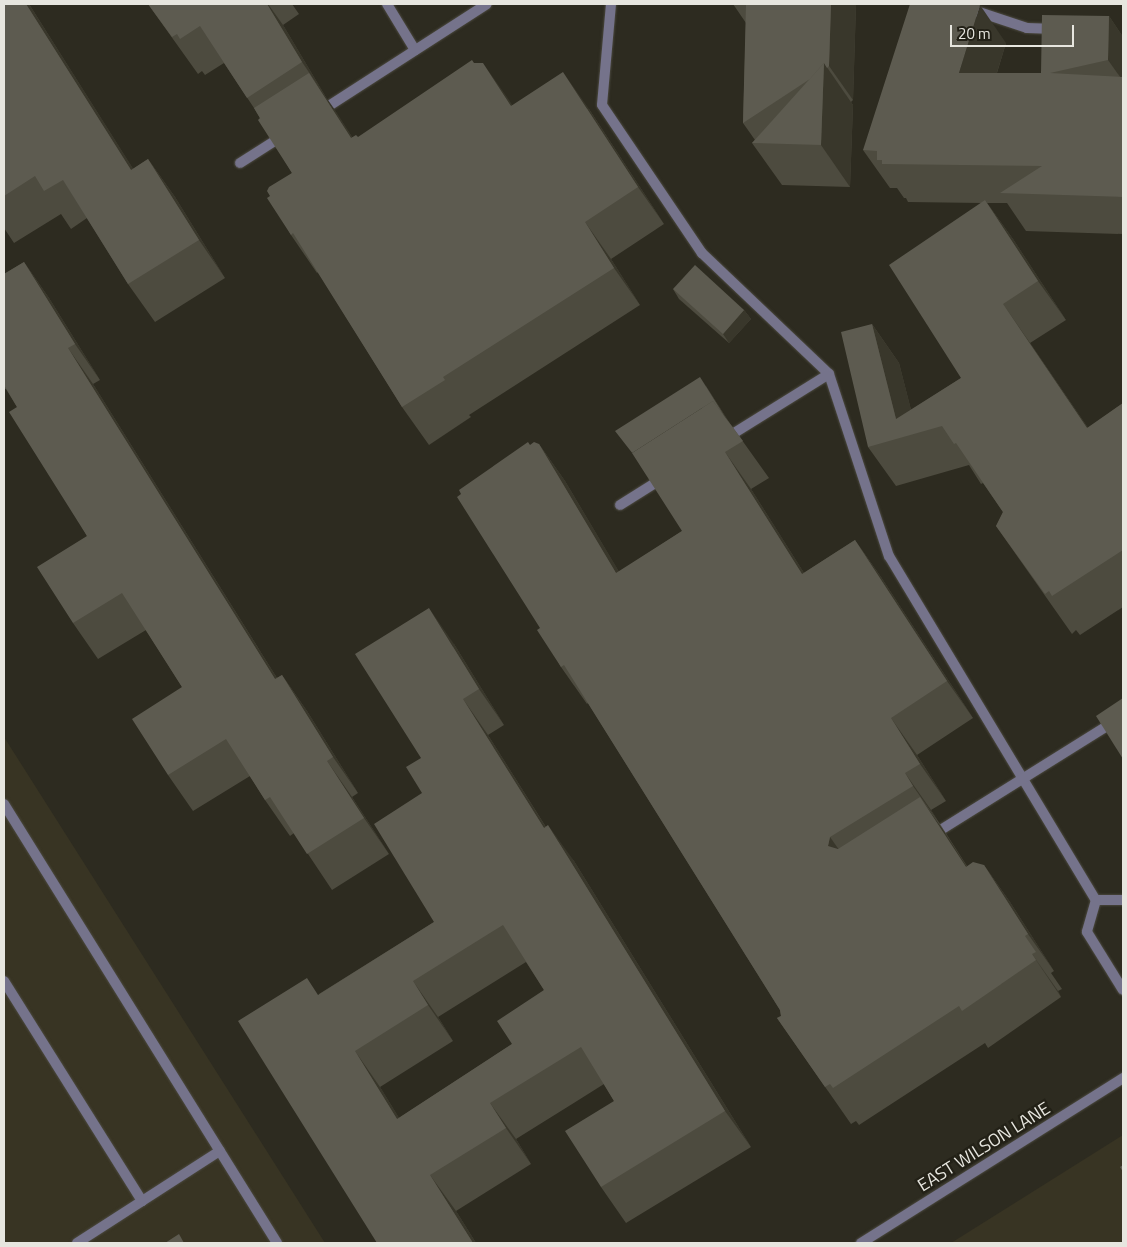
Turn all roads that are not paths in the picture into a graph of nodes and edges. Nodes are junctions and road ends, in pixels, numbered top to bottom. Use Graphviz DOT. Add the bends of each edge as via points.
graph roads {
  1 [pos="387,4"];
  2 [pos="487,4"];
  3 [pos="611,4"];
  4 [pos="955,4"];
  5 [pos="1066,29"];
  6 [pos="415,50"];
  7 [pos="307,120"];
  8 [pos="290,131"];
  9 [pos="240,163"];
  10 [pos="829,374"];
  11 [pos="720,442"];
  12 [pos="670,474"];
  13 [pos="620,505"];
  14 [pos="1123,716"];
  15 [pos="1024,778"];
  16 [pos="4,804"];
  17 [pos="918,844"];
  18 [pos="1096,900"];
  19 [pos="1123,900"];
  20 [pos="4,981"];
  21 [pos="1123,990"];
  22 [pos="1123,1078"];
  23 [pos="220,1151"];
  24 [pos="142,1201"];
  25 [pos="77,1243"];
  26 [pos="277,1243"];
  27 [pos="861,1243"];
  1 -- 6 [label="street"];
  2 -- 6 [label="street"];
  3 -- 10 [label="street" via="602,105 702,253"];
  4 -- 5 [label="street" via="1027,28"];
  6 -- 7 [label="street"];
  8 -- 9 [label="street"];
  10 -- 11 [label="street"];
  10 -- 15 [label="street" via="889,556"];
  12 -- 13 [label="street"];
  14 -- 15 [label="street"];
  15 -- 17 [label="street"];
  15 -- 18 [label="street"];
  16 -- 23 [label="street"];
  18 -- 19 [label="street"];
  18 -- 21 [label="street" via="1087,932"];
  20 -- 24 [label="street"];
  22 -- 27 [label="street, EAST WILSON LANE"];
  23 -- 24 [label="street"];
  23 -- 26 [label="street"];
  24 -- 25 [label="street"];
}
